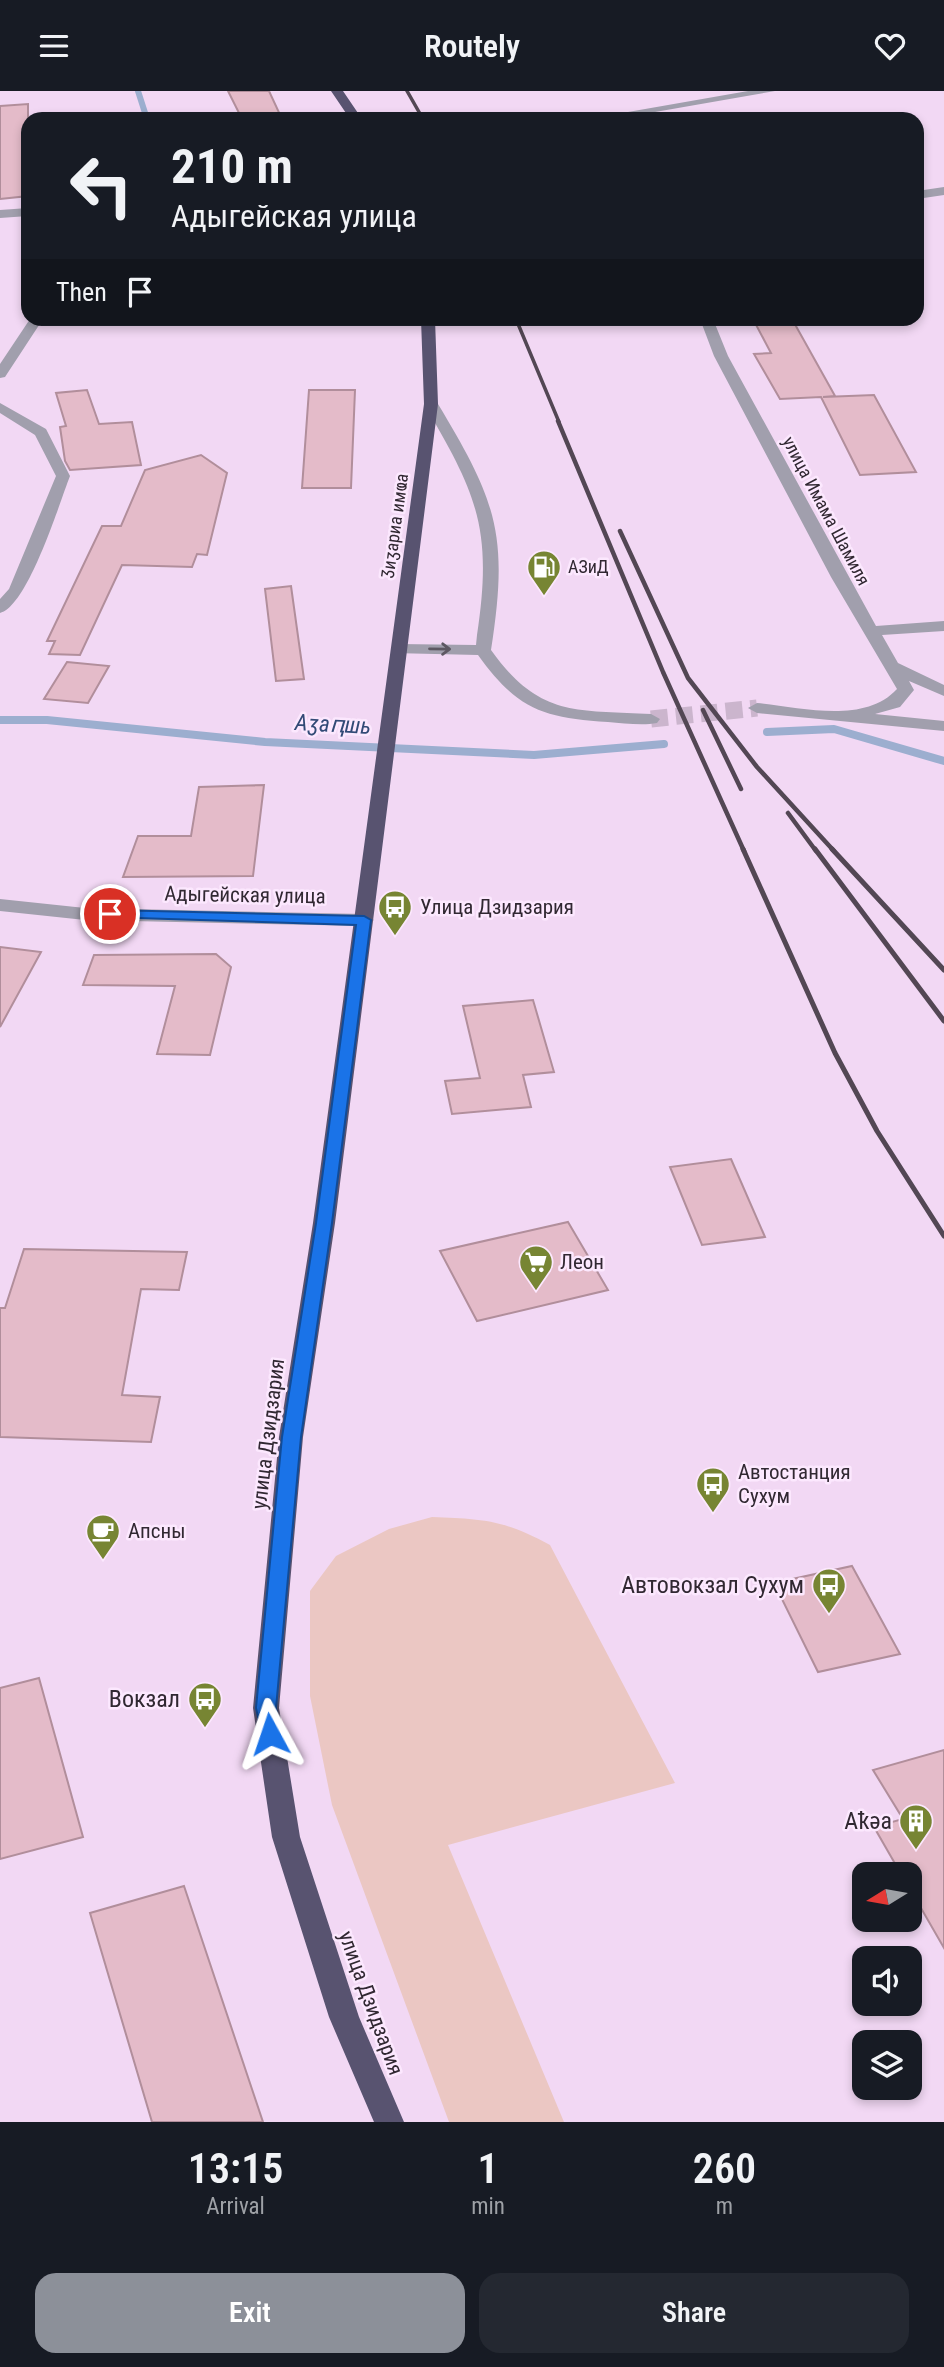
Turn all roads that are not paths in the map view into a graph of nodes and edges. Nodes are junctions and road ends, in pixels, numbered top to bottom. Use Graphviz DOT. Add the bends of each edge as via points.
graph roads {
  1 [pos="337,91"];
  2 [pos="769,91"];
  3 [pos="351,112"];
  4 [pos="638,112"];
  5 [pos="944,191"];
  6 [pos="924,194"];
  7 [pos="21,212"];
  8 [pos="0,214"];
  9 [pos="31,326"];
  10 [pos="428,326"];
  11 [pos="709,326"];
  12 [pos="0,374"];
  13 [pos="431,404"];
  14 [pos="0,407"];
  15 [pos="0,608"];
  16 [pos="944,626"];
  17 [pos="870,631"];
  18 [pos="398,649"];
  19 [pos="483,650"];
  20 [pos="890,665"];
  21 [pos="944,691"];
  22 [pos="757,708"];
  23 [pos="847,717"];
  24 [pos="651,719"];
  25 [pos="944,726"];
  26 [pos="386,748"];
  27 [pos="0,905"];
  28 [pos="364,920"];
  29 [pos="389,2122"];
  1 -- 3 [label="highway"];
  2 -- 4 [label="street"];
  5 -- 6 [label="street"];
  7 -- 8 [label="street"];
  9 -- 12 [label="street"];
  10 -- 13 [label="highway, Ӡиӡариа имҩа"];
  11 -- 17 [label="street, улица Имама Шамиля"];
  13 -- 18 [label="highway, Ӡиӡариа имҩа"];
  13 -- 19 [label="street" via="466,462 489,527 491,597"];
  14 -- 15 [label="street" via="41,432 63,476 16,591"];
  16 -- 17 [label="street"];
  17 -- 20 [label="street, улица Имама Шамиля"];
  18 -- 19 [label="street, one-way"];
  18 -- 26 [label="highway, Ӡиӡариа имҩа"];
  19 -- 24 [label="street" via="503,678 528,701 574,714"];
  20 -- 21 [label="street"];
  20 -- 23 [label="street, улица Имама Шамиля" via="906,690 894,703"];
  22 -- 23 [label="street"];
  23 -- 25 [label="street"];
  26 -- 28 [label="highway, улица Дзидзария"];
  27 -- 28 [label="street, Адыгейская улица" via="85,914"];
  28 -- 29 [label="highway, улица Дзидзария" via="292,1437 266,1708 286,1837 344,2017"];
}
